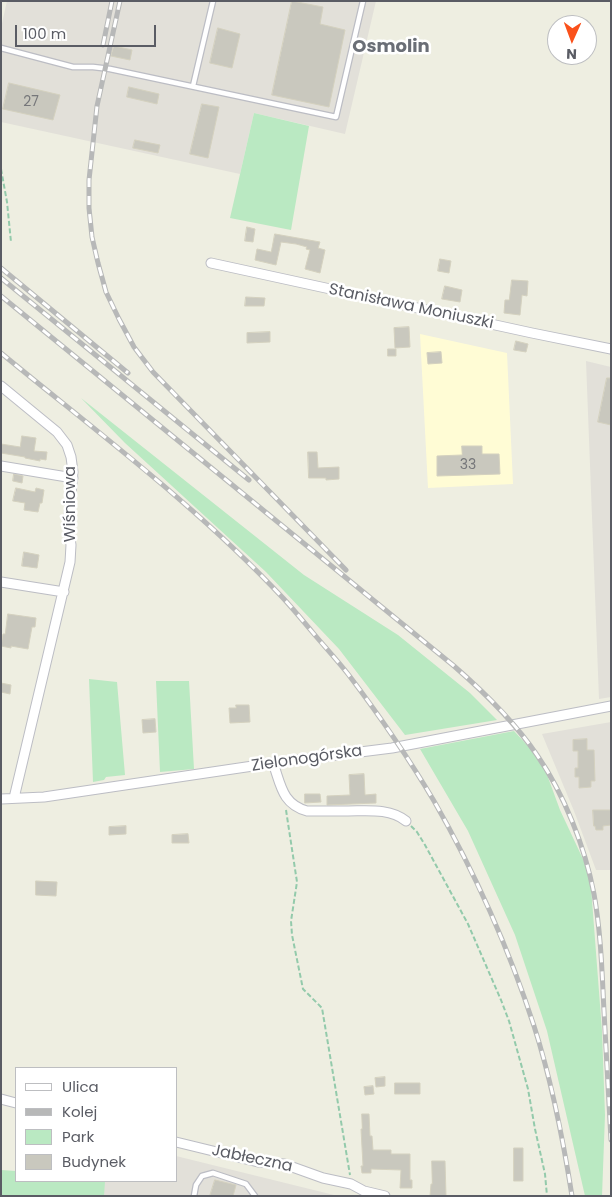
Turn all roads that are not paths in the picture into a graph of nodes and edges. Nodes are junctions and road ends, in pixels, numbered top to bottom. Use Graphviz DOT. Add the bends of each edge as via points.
graph roads {
  1 [pos="213,1"];
  2 [pos="356,1"];
  3 [pos="363,2"];
  4 [pos="1,48"];
  5 [pos="193,86"];
  6 [pos="211,262"];
  7 [pos="611,349"];
  8 [pos="1,386"];
  9 [pos="1,466"];
  10 [pos="72,478"];
  11 [pos="1,582"];
  12 [pos="64,592"];
  13 [pos="611,706"];
  14 [pos="273,763"];
  15 [pos="14,798"];
  16 [pos="1,799"];
  17 [pos="406,821"];
  18 [pos="1,1100"];
  19 [pos="15,1103"];
  20 [pos="178,1142"];
  21 [pos="194,1196"];
  22 [pos="255,1196"];
  23 [pos="385,1196"];
  1 -- 5 [label="lane"];
  2 -- 3 [label="lane"];
  3 -- 5 [label="lane" via="336,117"];
  4 -- 5 [label="lane" via="73,67 110,69"];
  6 -- 7 [label="street, Stanisława Moniuszki"];
  8 -- 10 [label="street, Wiśniowa" via="57,432 71,457"];
  9 -- 10 [label="street"];
  10 -- 12 [label="street, Wiśniowa" via="68,525 70,562"];
  11 -- 12 [label="street"];
  12 -- 15 [label="street, Wiśniowa"];
  13 -- 14 [label="street, Zielonogórska" via="392,748"];
  14 -- 15 [label="street, Zielonogórska" via="44,797"];
  14 -- 17 [label="street" via="283,793 301,809 378,811"];
  15 -- 16 [label="street, Zielonogórska"];
  18 -- 19 [label="street"];
  20 -- 23 [label="street, Jabłeczna" via="258,1162 284,1164"];
  21 -- 22 [label="lane" via="202,1176 213,1173 246,1184"];
}
